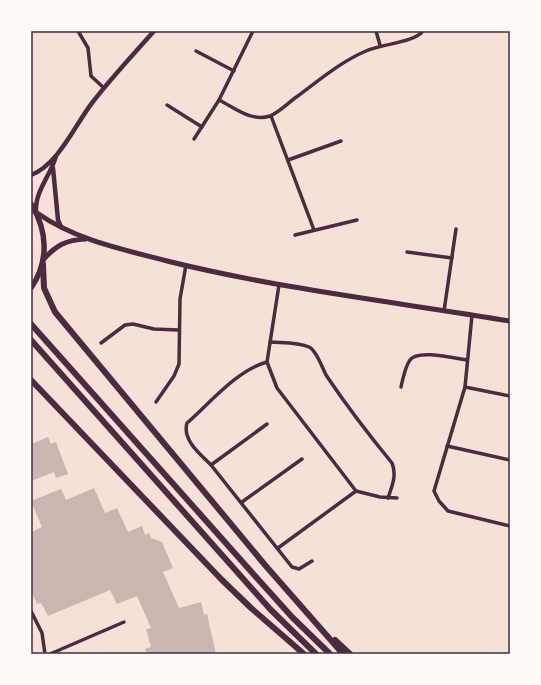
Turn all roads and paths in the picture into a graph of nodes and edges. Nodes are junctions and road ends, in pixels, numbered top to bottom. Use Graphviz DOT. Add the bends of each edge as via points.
graph roads {
  1 [pos="78,31"];
  2 [pos="154,31"];
  3 [pos="253,31"];
  4 [pos="376,31"];
  5 [pos="423,31"];
  6 [pos="380,45"];
  7 [pos="196,51"];
  8 [pos="234,71"];
  9 [pos="104,88"];
  10 [pos="219,100"];
  11 [pos="167,105"];
  12 [pos="271,116"];
  13 [pos="202,127"];
  14 [pos="194,139"];
  15 [pos="342,141"];
  16 [pos="57,153"];
  17 [pos="288,160"];
  18 [pos="54,166"];
  19 [pos="31,175"];
  20 [pos="31,204"];
  21 [pos="36,212"];
  22 [pos="357,220"];
  23 [pos="61,227"];
  24 [pos="456,229"];
  25 [pos="314,230"];
  26 [pos="296,234"];
  27 [pos="87,239"];
  28 [pos="407,252"];
  29 [pos="452,258"];
  30 [pos="43,262"];
  31 [pos="186,266"];
  32 [pos="279,285"];
  33 [pos="31,288"];
  34 [pos="444,311"];
  35 [pos="472,315"];
  36 [pos="510,321"];
  37 [pos="31,324"];
  38 [pos="178,330"];
  39 [pos="31,340"];
  40 [pos="270,342"];
  41 [pos="101,343"];
  42 [pos="467,360"];
  43 [pos="267,362"];
  44 [pos="31,380"];
  45 [pos="465,386"];
  46 [pos="401,387"];
  47 [pos="510,396"];
  48 [pos="156,402"];
  49 [pos="267,424"];
  50 [pos="446,446"];
  51 [pos="302,459"];
  52 [pos="510,460"];
  53 [pos="211,465"];
  54 [pos="356,491"];
  55 [pos="388,498"];
  56 [pos="397,498"];
  57 [pos="242,502"];
  58 [pos="510,526"];
  59 [pos="278,548"];
  60 [pos="312,561"];
  61 [pos="31,611"];
  62 [pos="124,622"];
  63 [pos="316,623"];
  64 [pos="45,654"];
  65 [pos="50,654"];
  66 [pos="304,654"];
  67 [pos="316,654"];
  68 [pos="330,654"];
  69 [pos="343,654"];
  70 [pos="350,654"];
  1 -- 9 [label="street" via="88,48 91,76"];
  2 -- 9 [label="main road"];
  3 -- 8 [label="street"];
  4 -- 6 [label="street"];
  5 -- 6 [label="street" via="411,38"];
  6 -- 12 [label="street" via="344,64"];
  7 -- 8 [label="street"];
  8 -- 10 [label="street"];
  9 -- 16 [label="main road"];
  10 -- 12 [label="street" via="249,116"];
  10 -- 13 [label="street"];
  11 -- 13 [label="street"];
  12 -- 17 [label="street"];
  13 -- 14 [label="street"];
  15 -- 17 [label="street"];
  16 -- 18 [label="main road"];
  16 -- 19 [label="main road" via="46,166"];
  17 -- 25 [label="street"];
  18 -- 21 [label="main road" via="40,191"];
  18 -- 23 [label="main road" via="57,214"];
  20 -- 21 [label="highway"];
  21 -- 23 [label="main road"];
  21 -- 30 [label="highway" via="44,238"];
  22 -- 25 [label="street"];
  23 -- 27 [label="main road"];
  24 -- 29 [label="street"];
  25 -- 26 [label="street"];
  27 -- 30 [label="main road" via="61,244"];
  27 -- 31 [label="main road"];
  28 -- 29 [label="street"];
  29 -- 34 [label="street"];
  30 -- 33 [label="highway"];
  30 -- 63 [label="highway" via="44,288 55,312"];
  31 -- 32 [label="main road"];
  31 -- 38 [label="street"];
  32 -- 34 [label="main road"];
  32 -- 40 [label="street"];
  34 -- 35 [label="main road"];
  35 -- 36 [label="main road"];
  35 -- 42 [label="street"];
  37 -- 68 [label="highway" via="276,600"];
  38 -- 41 [label="street" via="125,325"];
  38 -- 48 [label="street" via="179,364"];
  39 -- 67 [label="highway" via="270,609"];
  40 -- 43 [label="street"];
  40 -- 55 [label="street" via="296,343 310,347 316,353 329,379 392,463 394,480"];
  42 -- 45 [label="street"];
  42 -- 46 [label="street" via="418,354 410,358"];
  43 -- 53 [label="street" via="251,367 187,423 185,429 188,439"];
  43 -- 54 [label="street" via="277,388"];
  44 -- 66 [label="highway" via="222,579"];
  45 -- 47 [label="street"];
  45 -- 50 [label="street"];
  49 -- 53 [label="street"];
  50 -- 52 [label="street"];
  50 -- 58 [label="street" via="434,491 439,501 448,511"];
  51 -- 57 [label="street"];
  53 -- 57 [label="street"];
  54 -- 55 [label="street"];
  54 -- 59 [label="street"];
  55 -- 56 [label="street"];
  57 -- 59 [label="street"];
  59 -- 60 [label="street" via="292,567 299,569"];
  61 -- 64 [label="street" via="42,633"];
  62 -- 65 [label="street"];
  63 -- 69 [label="highway"];
  63 -- 70 [label="highway"];
}
